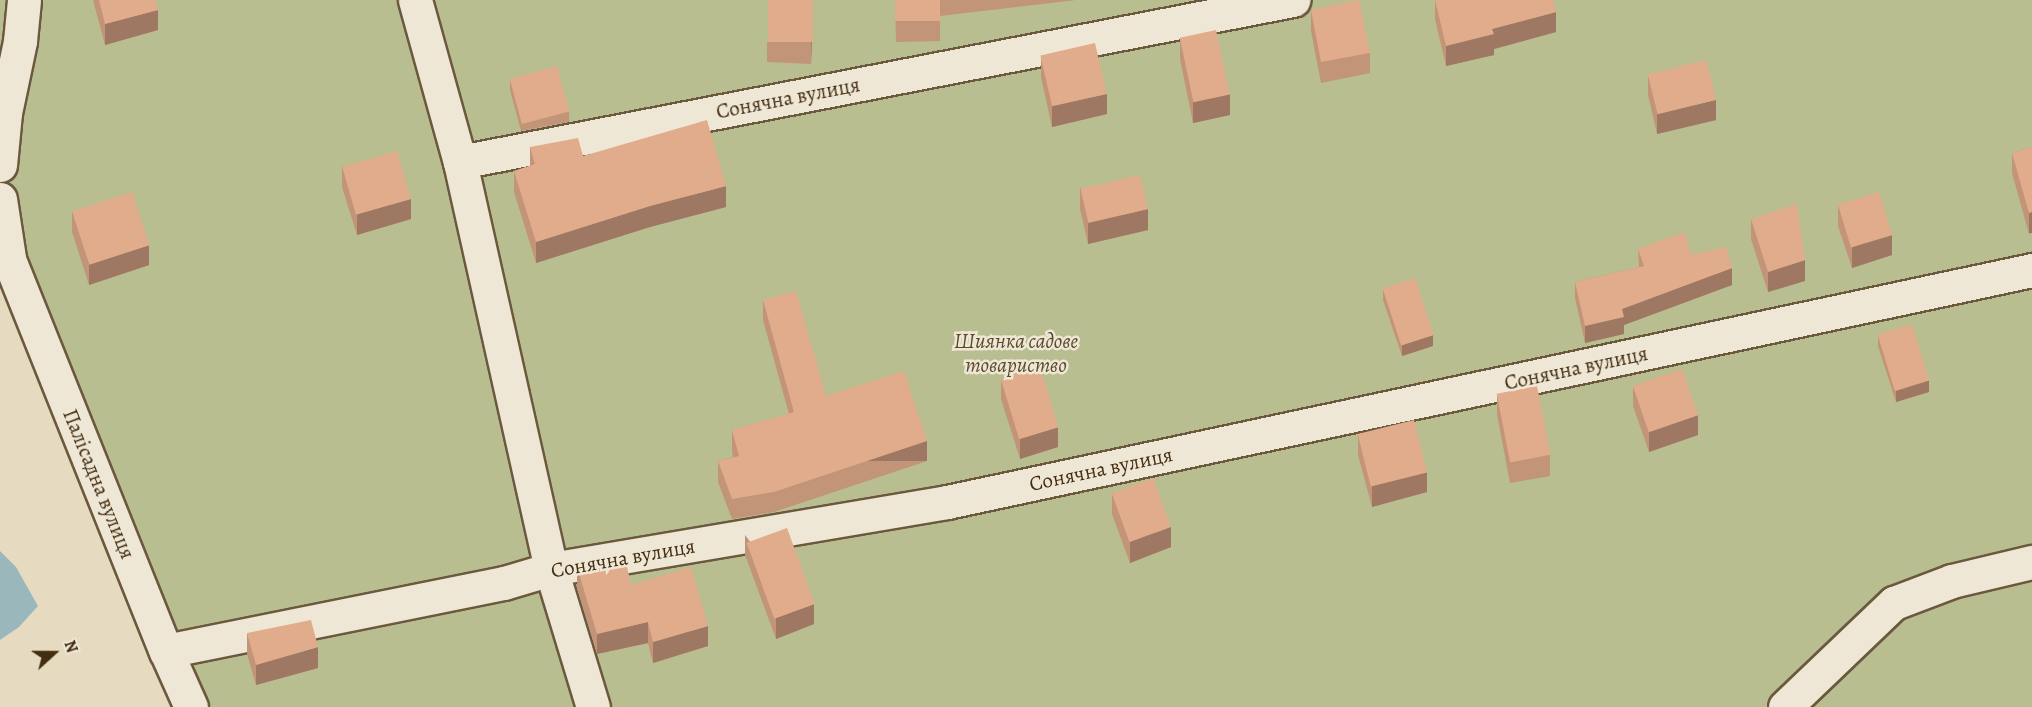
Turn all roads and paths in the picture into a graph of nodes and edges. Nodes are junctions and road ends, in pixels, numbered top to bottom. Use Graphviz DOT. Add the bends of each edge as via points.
graph roads {
  1 [pos="24,0"];
  2 [pos="415,0"];
  3 [pos="1293,0"];
  4 [pos="460,162"];
  5 [pos="0,165"];
  6 [pos="0,199"];
  7 [pos="5,248"];
  8 [pos="2032,270"];
  9 [pos="2032,562"];
  10 [pos="551,569"];
  11 [pos="166,651"];
  12 [pos="191,707"];
  13 [pos="593,707"];
  14 [pos="1785,707"];
  1 -- 5 [label="street" via="20,41 4,112"];
  2 -- 4 [label="street"];
  3 -- 4 [label="street, Сонячна вулиця"];
  4 -- 10 [label="street"];
  6 -- 7 [label="street, Палісадна вулиця"];
  7 -- 11 [label="street, Палісадна вулиця"];
  8 -- 10 [label="street, Сонячна вулиця" via="947,502"];
  9 -- 14 [label="street" via="1952,581 1894,603"];
  10 -- 11 [label="street, Сонячна вулиця" via="504,583"];
  10 -- 13 [label="street"];
  11 -- 12 [label="street, Палісадна вулиця"];
}
